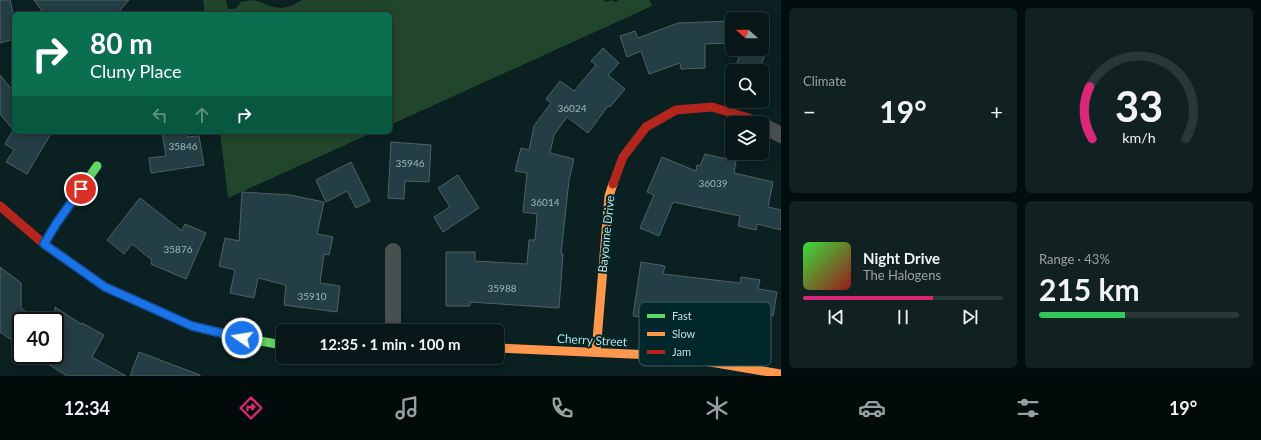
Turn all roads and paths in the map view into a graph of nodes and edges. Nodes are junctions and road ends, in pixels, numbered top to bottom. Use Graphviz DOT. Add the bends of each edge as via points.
graph roads {
  1 [pos="742,116"];
  2 [pos="769,129"];
  3 [pos="781,135"];
  4 [pos="97,166"];
  5 [pos="0,206"];
  6 [pos="44,244"];
  7 [pos="393,251"];
  8 [pos="393,324"];
  9 [pos="276,344"];
  10 [pos="504,348"];
  11 [pos="596,352"];
  12 [pos="639,354"];
  13 [pos="716,366"];
  14 [pos="736,371"];
  15 [pos="781,374"];
  1 -- 11 [label="street, Bayonne Drive" via="712,107 676,110 646,127 623,156 609,196"];
  2 -- 3 [label="street"];
  4 -- 6 [label="street"];
  5 -- 6 [label="street"];
  6 -- 9 [label="street" via="105,287 192,326"];
  7 -- 8 [label="street"];
  10 -- 11 [label="street, Cherry Street"];
  11 -- 12 [label="street, Cherry Street"];
  13 -- 14 [label="street, Cherry Street"];
  14 -- 15 [label="street, Cherry Street"];
}
